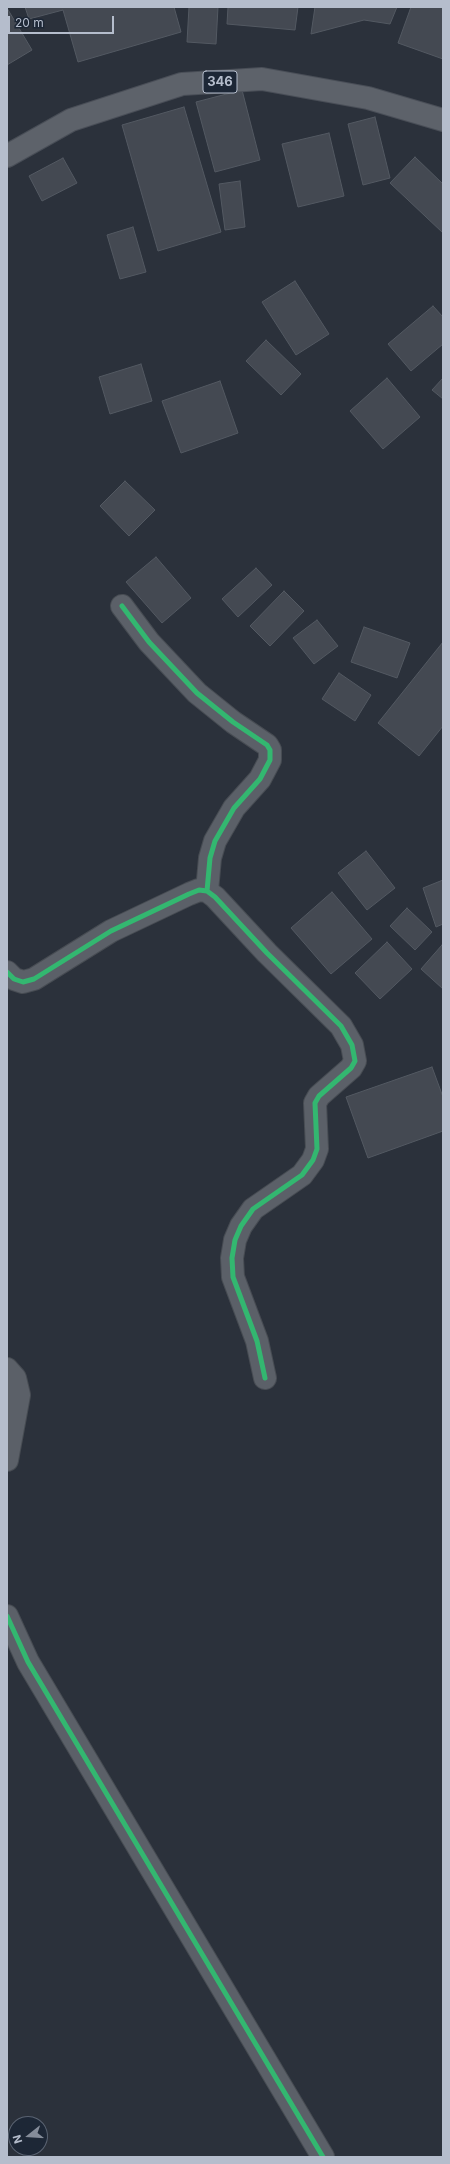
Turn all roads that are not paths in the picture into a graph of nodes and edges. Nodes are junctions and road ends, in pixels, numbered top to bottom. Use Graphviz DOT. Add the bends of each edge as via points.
graph roads {
  1 [pos="443,120"];
  2 [pos="7,156"];
  3 [pos="122,606"];
  4 [pos="207,891"];
  5 [pos="7,972"];
  6 [pos="7,1370"];
  7 [pos="265,1378"];
  8 [pos="7,1460"];
  9 [pos="7,1616"];
  10 [pos="323,2157"];
  1 -- 2 [label="main road, 346" via="368,98 262,79 182,84 71,120"];
  3 -- 4 [label="street" via="149,642 197,693 267,745 270,750 270,760 260,779 234,808 215,841 210,858"];
  4 -- 5 [label="street" via="199,890 189,894 111,931 34,979 23,982 14,979"];
  4 -- 7 [label="street" via="341,1026 355,1056 354,1065 319,1096 315,1103 317,1149 313,1160 302,1175 253,1209 241,1226 236,1240 232,1258 233,1277 257,1341"];
  6 -- 8 [label="street" via="18,1386 19,1395"];
  9 -- 10 [label="street" via="28,1662"];
}
